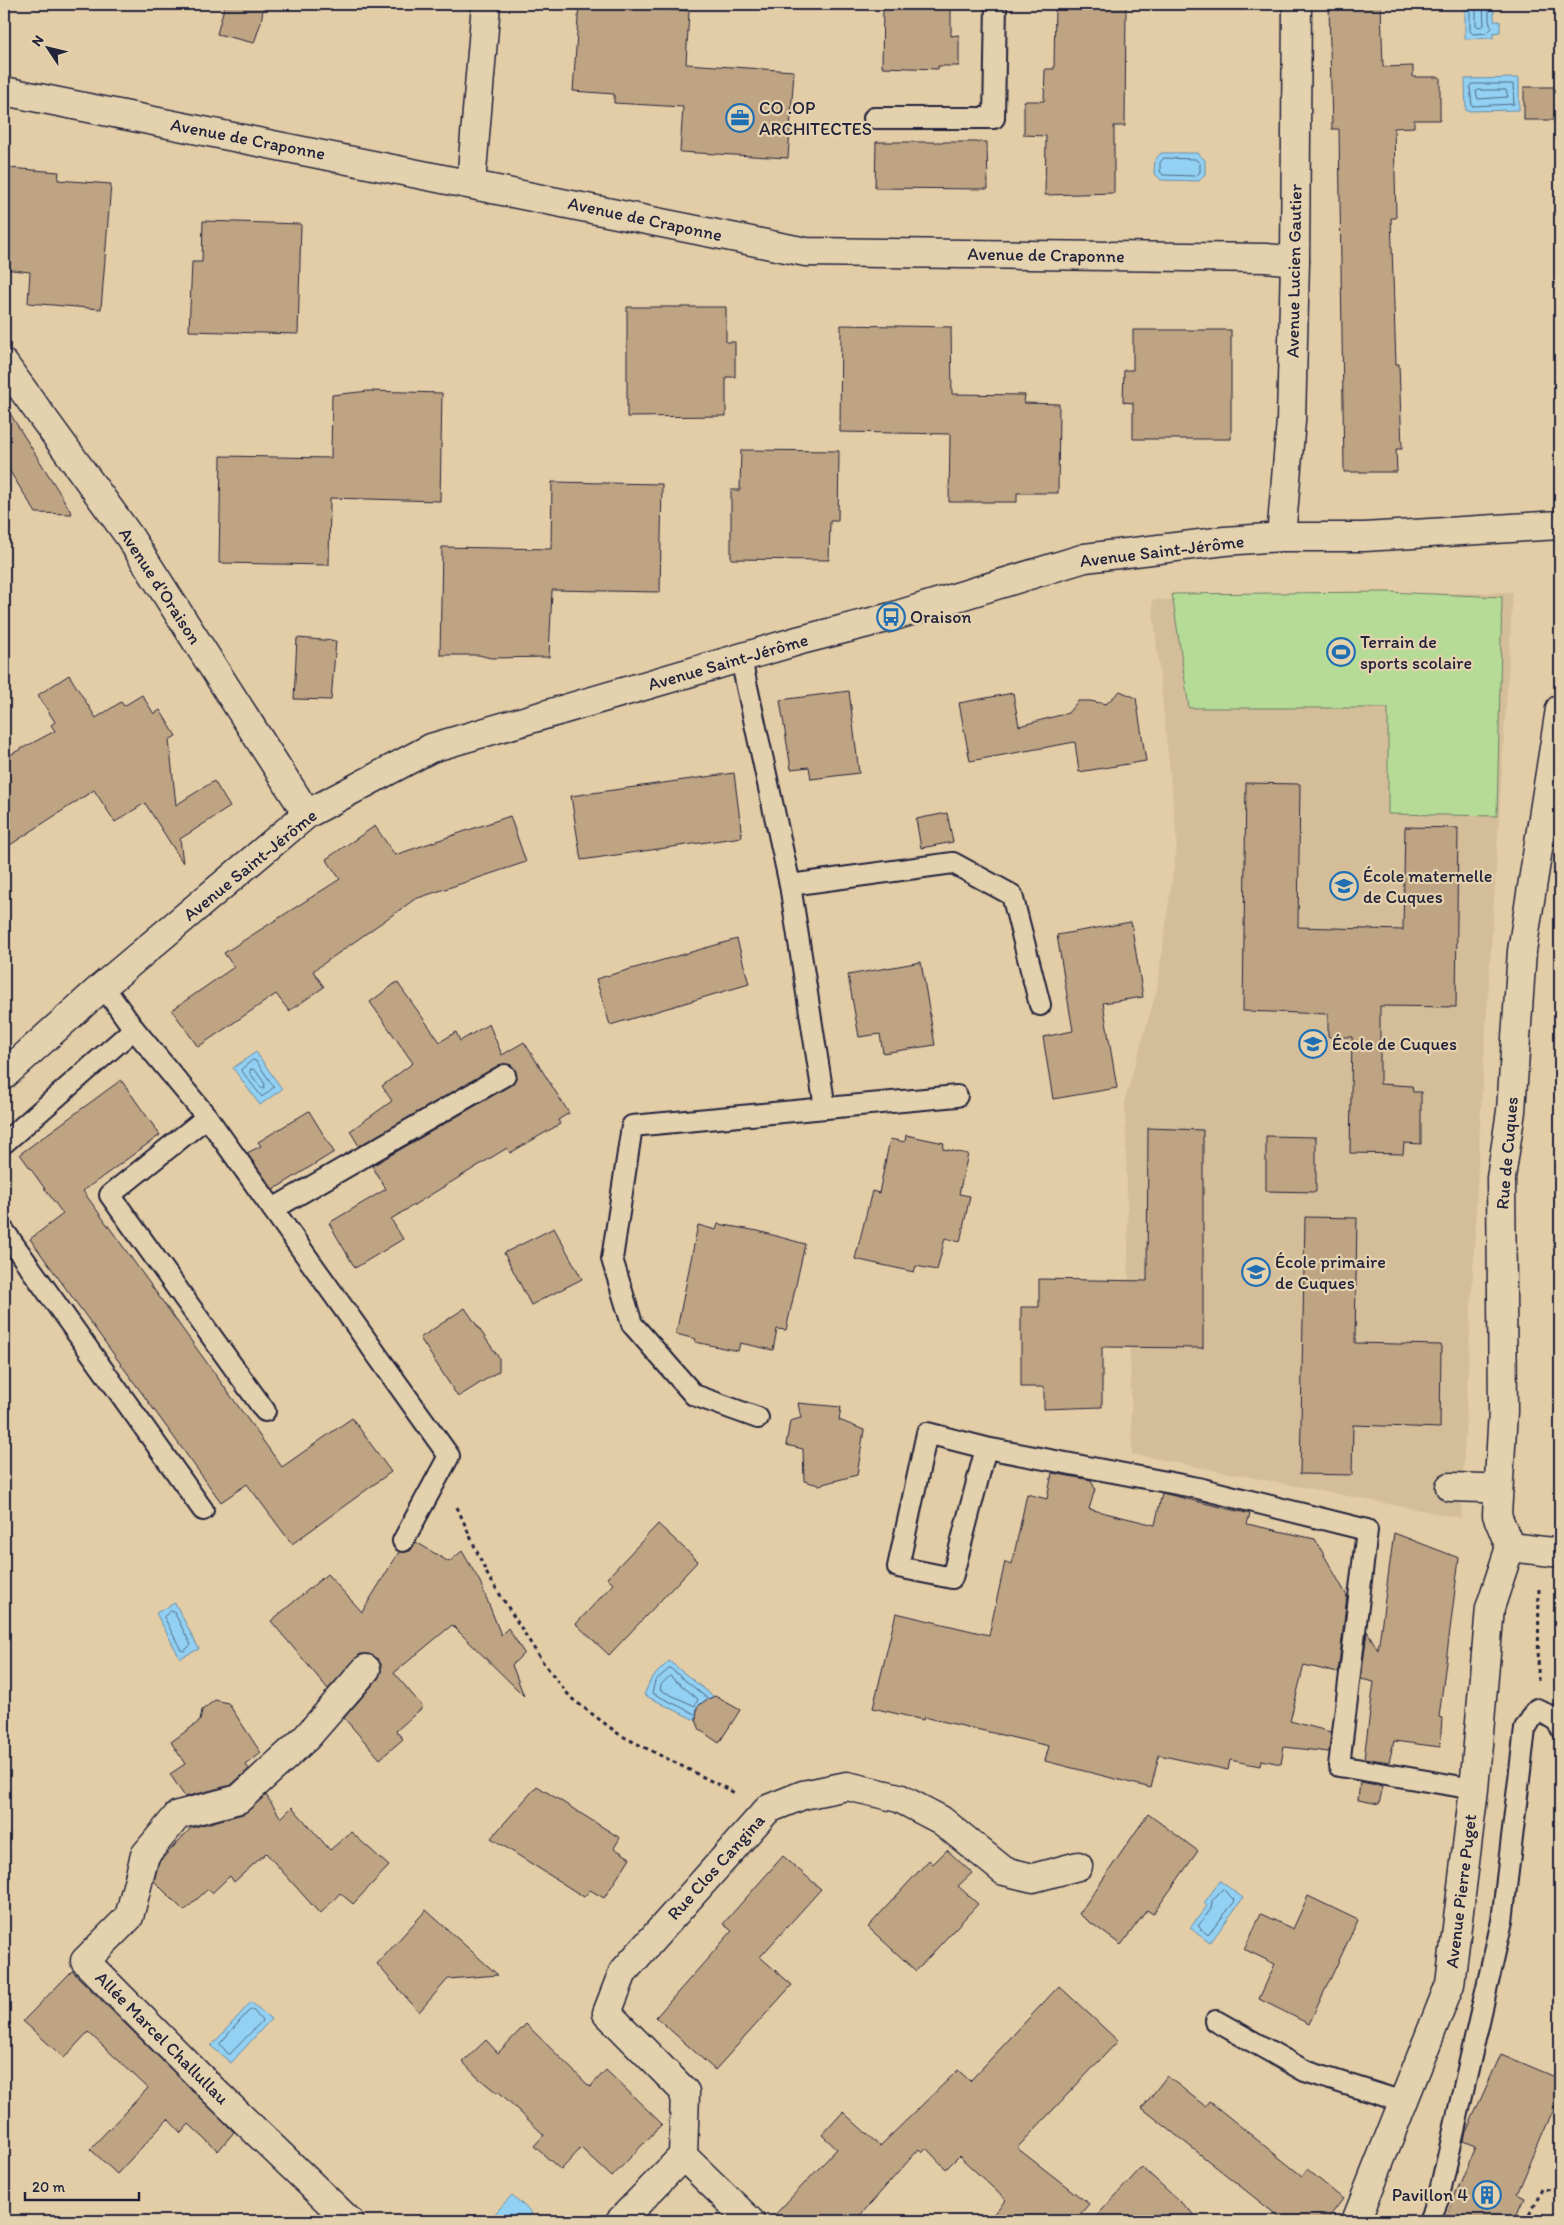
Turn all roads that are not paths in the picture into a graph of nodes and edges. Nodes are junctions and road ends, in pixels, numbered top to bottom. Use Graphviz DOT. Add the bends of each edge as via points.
graph roads {
  1 [pos="486,4"];
  2 [pos="996,4"];
  3 [pos="1296,4"];
  4 [pos="4,91"];
  5 [pos="874,118"];
  6 [pos="471,183"];
  7 [pos="1295,261"];
  8 [pos="4,364"];
  9 [pos="1560,525"];
  10 [pos="1281,537"];
  11 [pos="741,659"];
  12 [pos="1560,708"];
  13 [pos="307,814"];
  14 [pos="790,886"];
  15 [pos="103,986"];
  16 [pos="1040,1005"];
  17 [pos="134,1029"];
  18 [pos="4,1075"];
  19 [pos="505,1075"];
  20 [pos="957,1096"];
  21 [pos="825,1108"];
  22 [pos="208,1117"];
  23 [pos="4,1143"];
  24 [pos="273,1209"];
  25 [pos="4,1231"];
  26 [pos="264,1411"];
  27 [pos="758,1418"];
  28 [pos="986,1448"];
  29 [pos="1450,1486"];
  30 [pos="1491,1489"];
  31 [pos="204,1510"];
  32 [pos="403,1540"];
  33 [pos="1510,1547"];
  34 [pos="1550,1553"];
  35 [pos="366,1669"];
  36 [pos="1560,1727"];
  37 [pos="1474,1789"];
  38 [pos="1078,1866"];
  39 [pos="1216,2021"];
  40 [pos="1403,2102"];
  41 [pos="683,2156"];
  42 [pos="348,2221"];
  43 [pos="620,2221"];
  44 [pos="750,2221"];
  45 [pos="1356,2221"];
  46 [pos="1429,2221"];
  1 -- 6 [label="street"];
  2 -- 5 [label="lane" via="994,118"];
  3 -- 7 [label="street, Avenue Lucien Gautier"];
  4 -- 6 [label="street, Avenue de Craponne"];
  6 -- 7 [label="street, Avenue de Craponne" via="806,252"];
  7 -- 10 [label="street, Avenue Lucien Gautier" via="1291,421"];
  8 -- 13 [label="street, Avenue d'Oraison" via="129,536"];
  9 -- 10 [label="street, Avenue Saint-Jérôme" via="1364,537"];
  10 -- 11 [label="street, Avenue Saint-Jérôme" via="1085,558"];
  11 -- 13 [label="street, Avenue Saint-Jérôme" via="431,748"];
  11 -- 14 [label="lane"];
  12 -- 30 [label="street, Rue de Cuques" via="1522,951 1511,1111 1501,1178 1503,1411"];
  13 -- 15 [label="street, Avenue Saint-Jérôme"];
  14 -- 16 [label="lane" via="953,863 1012,895"];
  14 -- 21 [label="lane"];
  15 -- 17 [label="lane"];
  15 -- 18 [label="street, Avenue Saint-Jérôme"];
  17 -- 22 [label="lane"];
  17 -- 23 [label="lane"];
  19 -- 24 [label="lane"];
  20 -- 21 [label="lane"];
  21 -- 27 [label="lane" via="632,1126 612,1259 632,1324 694,1396"];
  22 -- 24 [label="lane"];
  22 -- 26 [label="lane" via="110,1194"];
  24 -- 32 [label="lane" via="450,1456"];
  25 -- 31 [label="lane"];
  28 -- 28 [label="lane" via="952,1578 898,1567 927,1433"];
  28 -- 37 [label="lane" via="1198,1488 1367,1530 1339,1766"];
  29 -- 30 [label="street"];
  30 -- 33 [label="street, Rue de Cuques"];
  33 -- 34 [label="street"];
  33 -- 37 [label="street, Avenue Pierre Puget" via="1490,1608"];
  35 -- 42 [label="street, Allée Marcel Challullau" via="306,1738 239,1798 178,1815 145,1855 129,1916 85,1961"];
  36 -- 46 [label="lane" via="1557,1721 1537,1710 1525,1729 1502,1921 1439,2196"];
  37 -- 40 [label="street, Avenue Pierre Puget" via="1450,1984"];
  38 -- 41 [label="street, Rue Clos Cangina" via="1033,1878 1004,1871 942,1820 899,1798 847,1786 803,1795 768,1809 623,1972 607,2013 686,2092"];
  39 -- 40 [label="lane" via="1305,2071"];
  40 -- 45 [label="street, Avenue Pierre Puget"];
  41 -- 43 [label="street"];
  41 -- 44 [label="street"];
}
